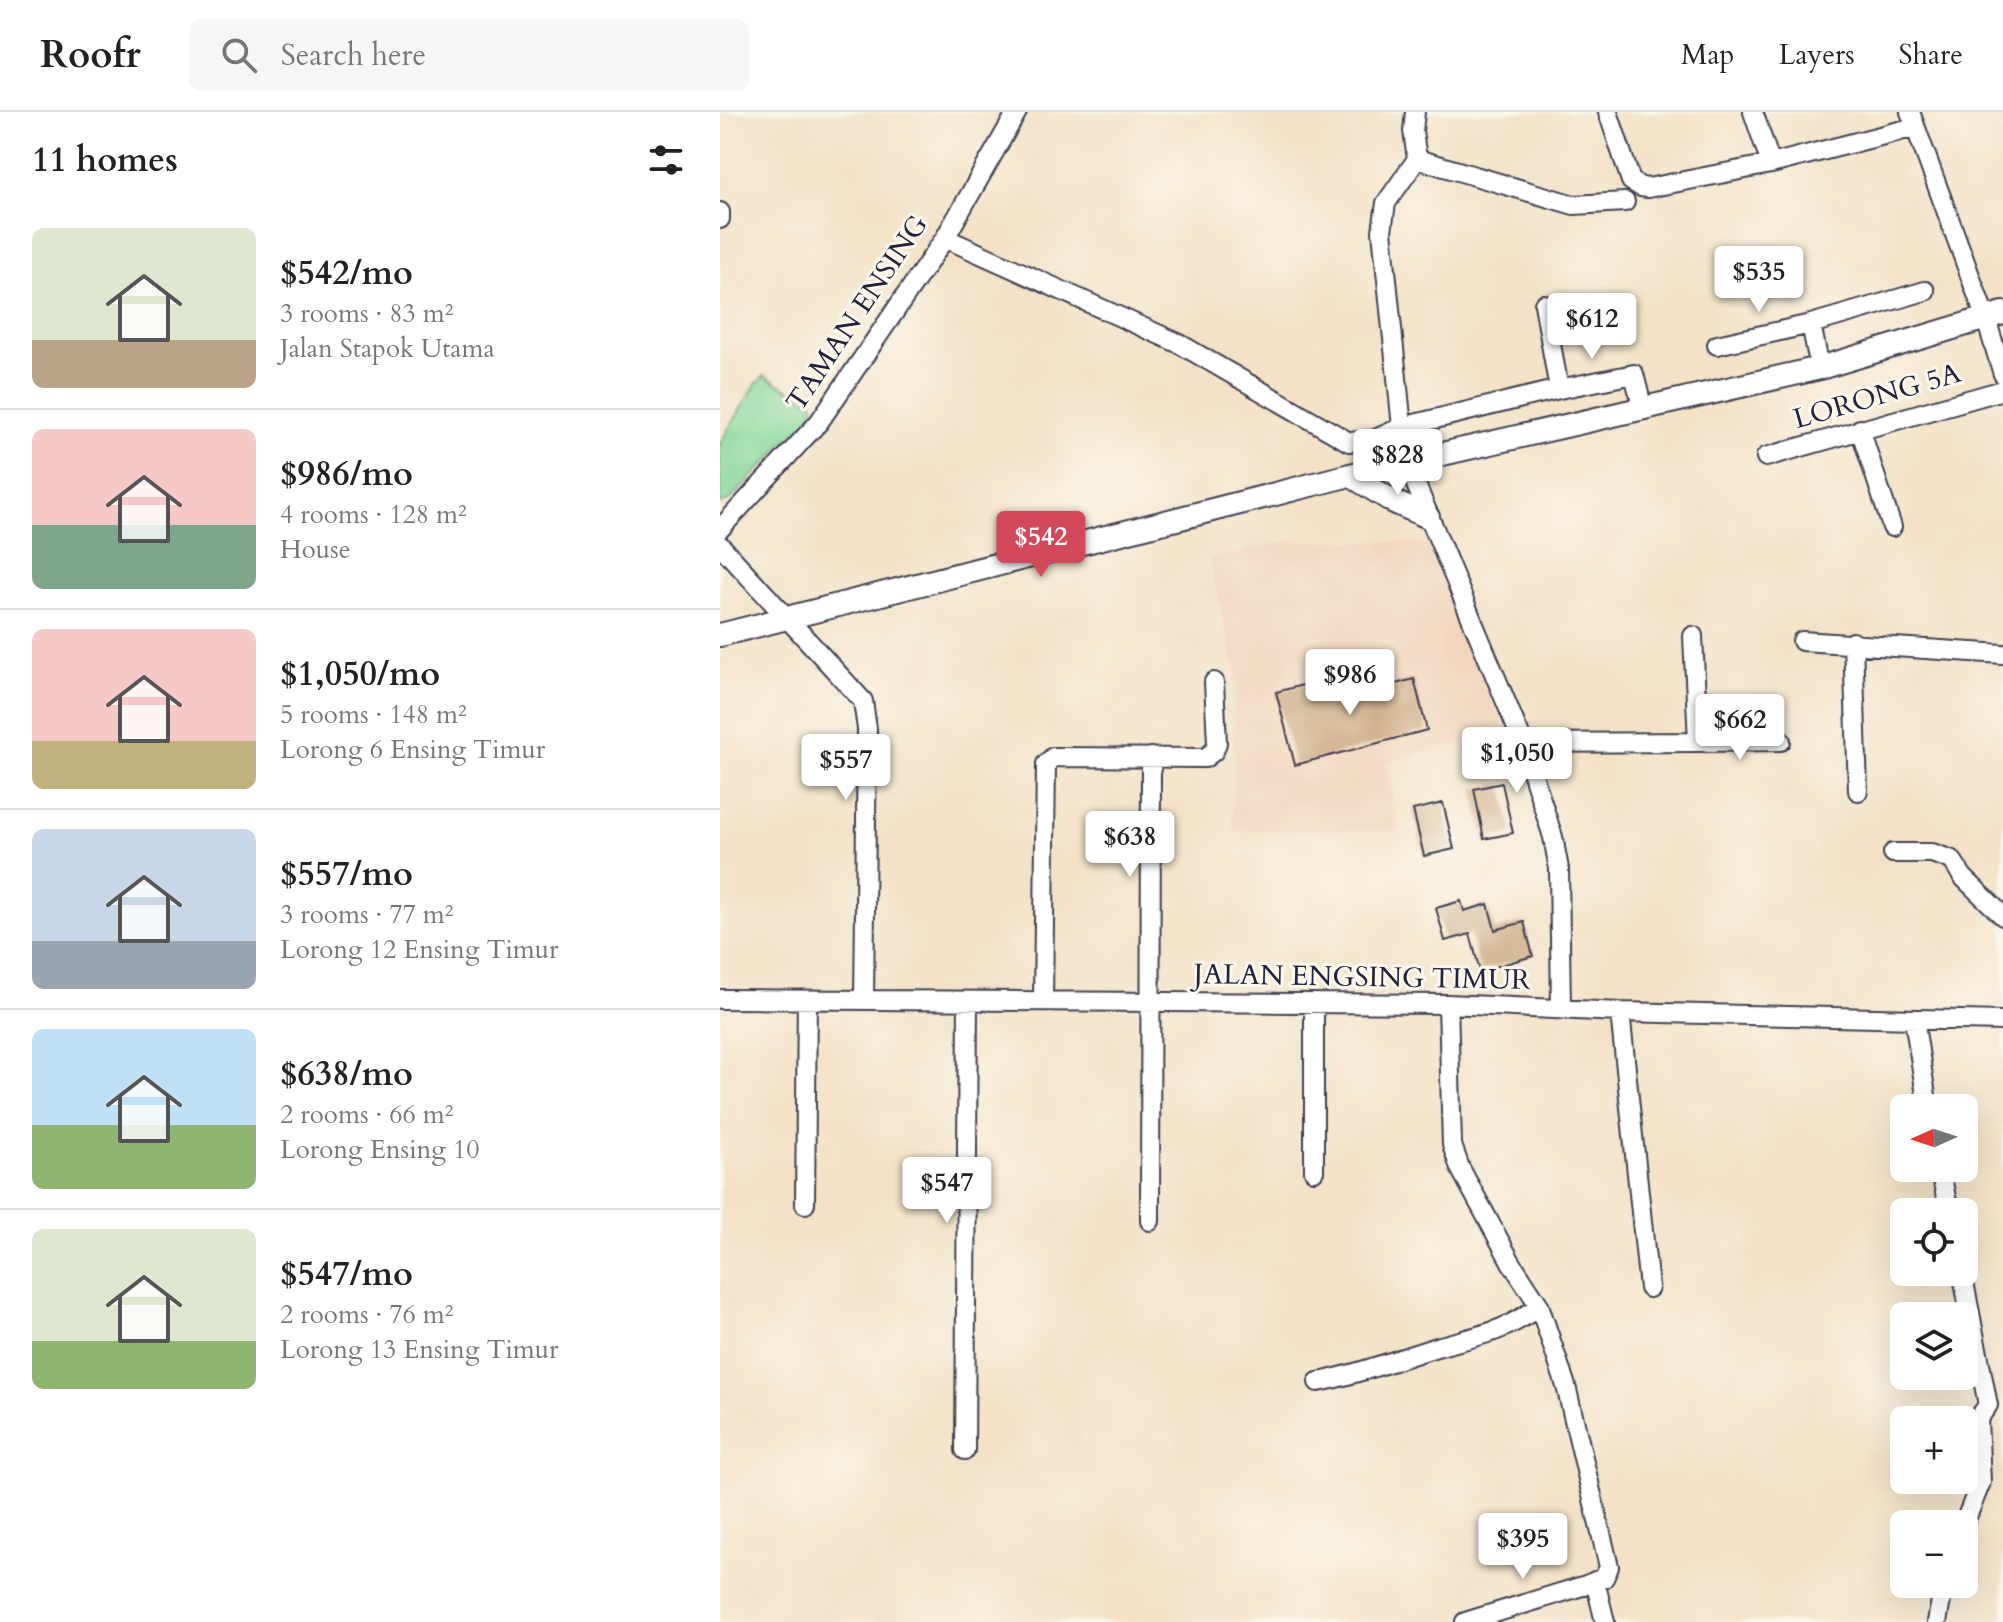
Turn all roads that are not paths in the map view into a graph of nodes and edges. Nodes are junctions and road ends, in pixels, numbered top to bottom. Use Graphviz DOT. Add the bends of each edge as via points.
graph roads {
  1 [pos="1017,112"];
  2 [pos="1415,112"];
  3 [pos="1608,112"];
  4 [pos="1753,112"];
  5 [pos="1913,120"];
  6 [pos="1417,159"];
  7 [pos="1771,164"];
  8 [pos="1625,202"];
  9 [pos="720,212"];
  10 [pos="720,219"];
  11 [pos="945,238"];
  12 [pos="1925,291"];
  13 [pos="1544,304"];
  14 [pos="1995,316"];
  15 [pos="1811,324"];
  16 [pos="1717,345"];
  17 [pos="1820,368"];
  18 [pos="2003,374"];
  19 [pos="1559,389"];
  20 [pos="2003,390"];
  21 [pos="1643,410"];
  22 [pos="1860,429"];
  23 [pos="1395,431"];
  24 [pos="1766,457"];
  25 [pos="1407,463"];
  26 [pos="1350,475"];
  27 [pos="1428,517"];
  28 [pos="1892,527"];
  29 [pos="720,529"];
  30 [pos="720,545"];
  31 [pos="786,619"];
  32 [pos="720,635"];
  33 [pos="1693,636"];
  34 [pos="1802,641"];
  35 [pos="1853,642"];
  36 [pos="2003,654"];
  37 [pos="1214,682"];
  38 [pos="1781,741"];
  39 [pos="1698,742"];
  40 [pos="1523,743"];
  41 [pos="1151,757"];
  42 [pos="1858,791"];
  43 [pos="1893,853"];
  44 [pos="2003,916"];
  45 [pos="720,999"];
  46 [pos="807,1000"];
  47 [pos="864,1000"];
  48 [pos="968,1001"];
  49 [pos="1043,1001"];
  50 [pos="1151,1002"];
  51 [pos="1314,1003"];
  52 [pos="1448,1004"];
  53 [pos="1561,1009"];
  54 [pos="1620,1012"];
  55 [pos="1914,1019"];
  56 [pos="2003,1021"];
  57 [pos="1925,1094"];
  58 [pos="1314,1171"];
  59 [pos="805,1204"];
  60 [pos="1150,1221"];
  61 [pos="1966,1286"];
  62 [pos="1649,1288"];
  63 [pos="1539,1305"];
  64 [pos="1318,1382"];
  65 [pos="1995,1403"];
  66 [pos="965,1450"];
  67 [pos="1970,1510"];
  68 [pos="1595,1581"];
  69 [pos="1941,1598"];
  70 [pos="1514,1614"];
  71 [pos="1465,1622"];
  72 [pos="1605,1622"];
  73 [pos="1937,1622"];
  1 -- 11 [label="street, TAMAN ENSING"];
  2 -- 6 [label="street"];
  3 -- 7 [label="street" via="1631,181 1641,187"];
  4 -- 7 [label="street"];
  5 -- 7 [label="street"];
  5 -- 14 [label="street"];
  6 -- 8 [label="street" via="1574,205"];
  6 -- 23 [label="street" via="1386,203 1382,231"];
  9 -- 10 [label="street"];
  11 -- 23 [label="street" via="1180,344 1349,442"];
  11 -- 29 [label="street, TAMAN ENSING" via="819,422"];
  12 -- 15 [label="street"];
  13 -- 19 [label="street"];
  14 -- 17 [label="main road"];
  14 -- 18 [label="street"];
  15 -- 16 [label="street"];
  15 -- 17 [label="street"];
  17 -- 21 [label="main road"];
  19 -- 21 [label="street" via="1634,374"];
  19 -- 23 [label="street"];
  20 -- 22 [label="street, LORONG 5A"];
  21 -- 25 [label="main road"];
  22 -- 24 [label="street, LORONG 5A"];
  22 -- 28 [label="street"];
  25 -- 26 [label="main road"];
  25 -- 27 [label="street"];
  26 -- 27 [label="main road"];
  26 -- 31 [label="main road"];
  27 -- 40 [label="street"];
  30 -- 31 [label="street"];
  31 -- 32 [label="main road"];
  31 -- 47 [label="street" via="863,701 866,713"];
  33 -- 39 [label="street"];
  34 -- 35 [label="street"];
  35 -- 36 [label="street"];
  35 -- 42 [label="street"];
  37 -- 41 [label="street" via="1214,751 1205,758"];
  38 -- 39 [label="street"];
  39 -- 40 [label="street"];
  40 -- 53 [label="street" via="1559,869"];
  41 -- 49 [label="street" via="1053,757 1046,764"];
  41 -- 50 [label="street"];
  43 -- 44 [label="street" via="1932,853 1952,860"];
  45 -- 46 [label="street, JALAN ENGSING TIMUR"];
  46 -- 47 [label="street, JALAN ENGSING TIMUR"];
  46 -- 59 [label="street"];
  47 -- 48 [label="street, JALAN ENGSING TIMUR"];
  48 -- 49 [label="street, JALAN ENGSING TIMUR"];
  48 -- 66 [label="street"];
  49 -- 50 [label="street, JALAN ENGSING TIMUR"];
  50 -- 51 [label="street, JALAN ENGSING TIMUR"];
  50 -- 60 [label="street"];
  51 -- 52 [label="street, JALAN ENGSING TIMUR"];
  51 -- 58 [label="street"];
  52 -- 53 [label="street, JALAN ENGSING TIMUR"];
  52 -- 63 [label="street" via="1452,1145 1511,1262"];
  53 -- 54 [label="street, JALAN ENGSING TIMUR"];
  54 -- 55 [label="street, JALAN ENGSING TIMUR"];
  54 -- 62 [label="street"];
  55 -- 56 [label="street, JALAN ENGSING TIMUR"];
  55 -- 57 [label="street"];
  61 -- 65 [label="street"];
  63 -- 64 [label="street" via="1494,1333"];
  63 -- 68 [label="street" via="1566,1386 1609,1567 1604,1578"];
  65 -- 67 [label="street" via="1978,1419 1981,1482"];
  68 -- 70 [label="street"];
  68 -- 72 [label="street"];
  69 -- 73 [label="street"];
  70 -- 71 [label="street"];
}
